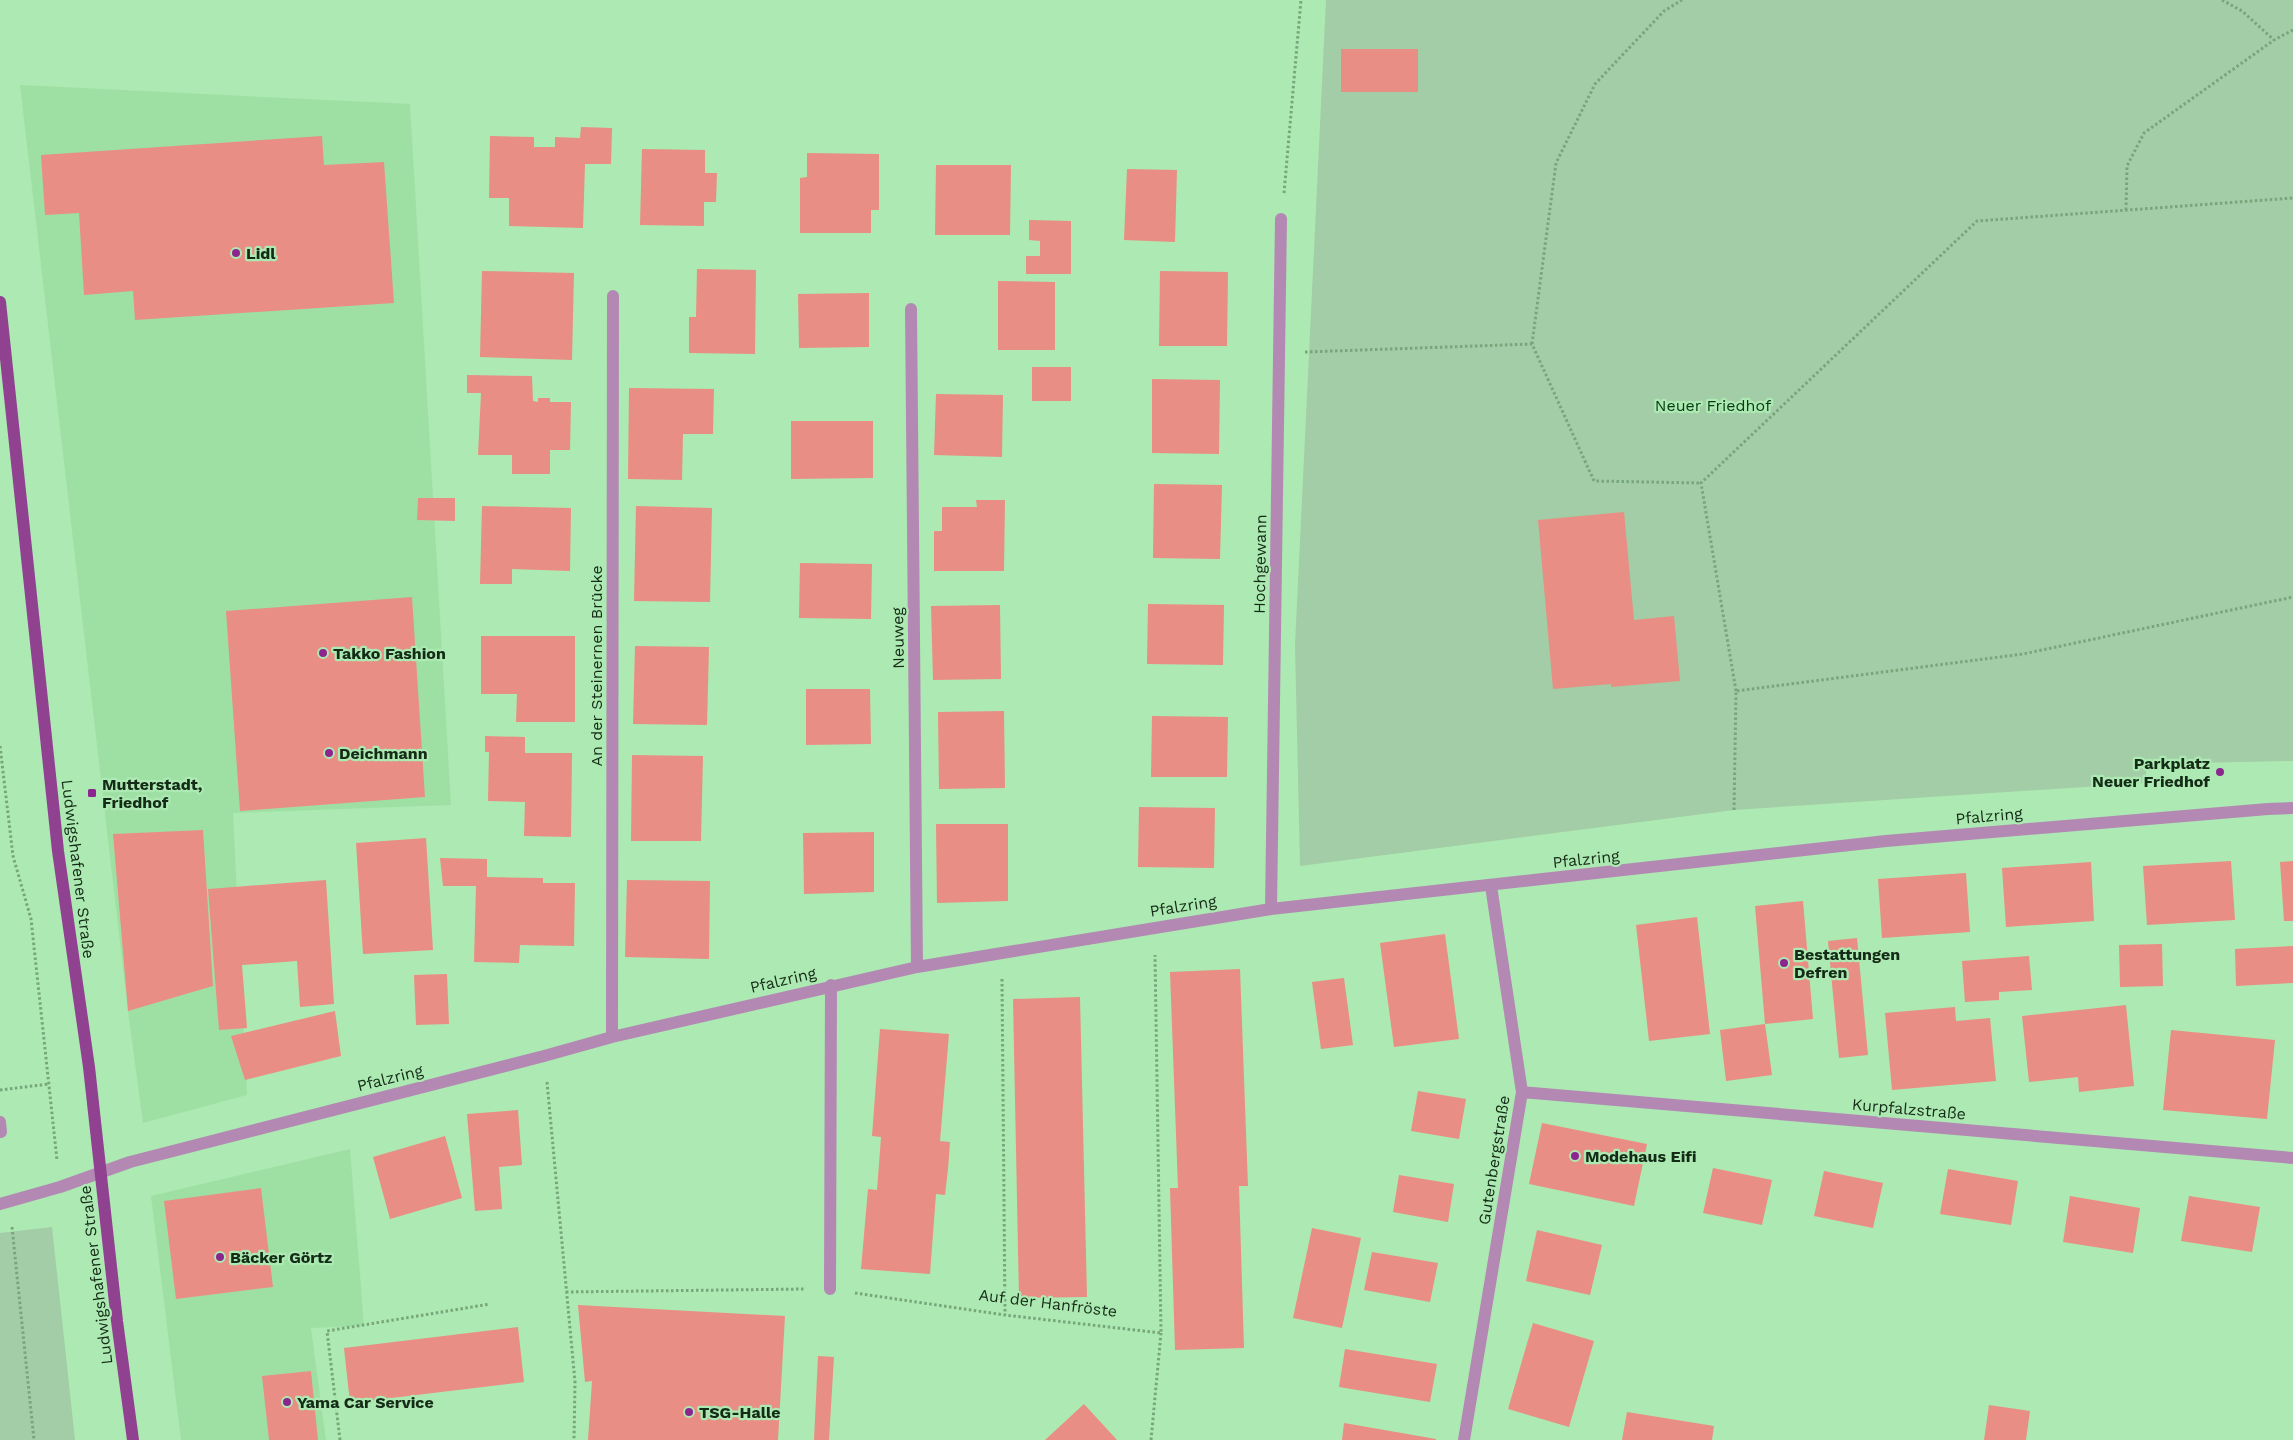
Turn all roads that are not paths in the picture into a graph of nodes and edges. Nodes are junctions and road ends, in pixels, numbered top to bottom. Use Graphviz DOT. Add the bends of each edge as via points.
graph roads {
  1 [pos="1281,219"];
  2 [pos="613,296"];
  3 [pos="0,302"];
  4 [pos="911,309"];
  5 [pos="2293,808"];
  6 [pos="1491,886"];
  7 [pos="1271,909"];
  8 [pos="917,967"];
  9 [pos="831,986"];
  10 [pos="612,1037"];
  11 [pos="1522,1092"];
  12 [pos="2293,1158"];
  13 [pos="101,1172"];
  14 [pos="5,1203"];
  15 [pos="830,1289"];
  16 [pos="133,1440"];
  17 [pos="1464,1440"];
  1 -- 7 [label="street, Hochgewann"];
  2 -- 10 [label="street, An der Steinernen Brücke"];
  3 -- 13 [label="main road, Ludwigshafener Straße" via="57,842"];
  4 -- 8 [label="street, Neuweg"];
  5 -- 6 [label="street, Pfalzring" via="1886,841"];
  6 -- 7 [label="street, Pfalzring"];
  6 -- 11 [label="street, Gutenbergstraße"];
  7 -- 8 [label="street, Pfalzring"];
  8 -- 9 [label="street, Pfalzring"];
  9 -- 10 [label="street, Pfalzring"];
  9 -- 15 [label="street"];
  10 -- 13 [label="street, Pfalzring"];
  11 -- 12 [label="street, Kurpfalzstraße"];
  11 -- 17 [label="street, Gutenbergstraße"];
  13 -- 14 [label="street, Pfalzring" via="60,1188"];
  13 -- 16 [label="main road, Ludwigshafener Straße"];
}
